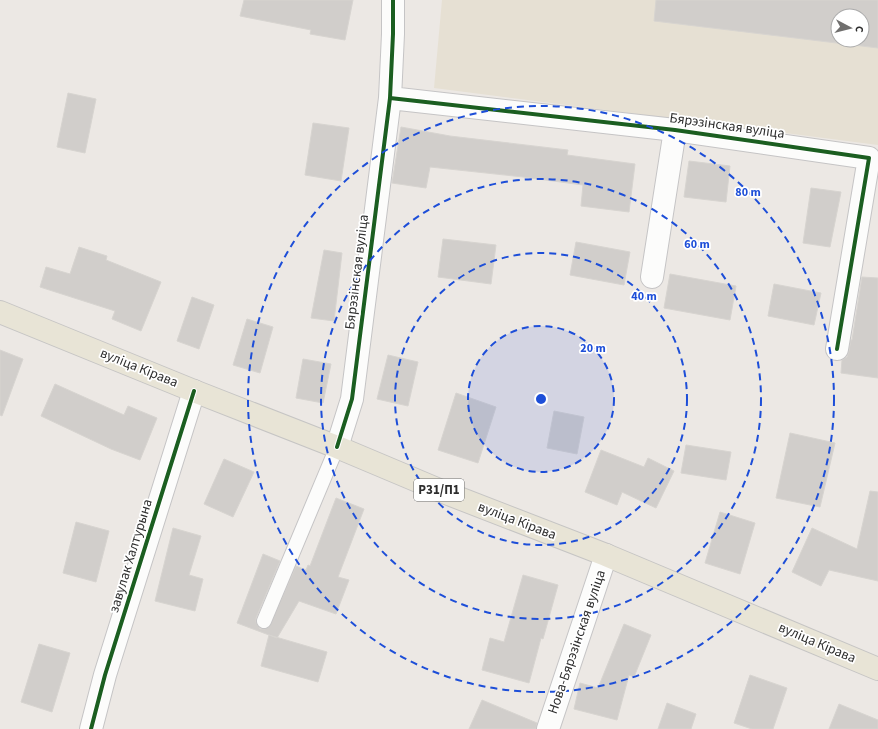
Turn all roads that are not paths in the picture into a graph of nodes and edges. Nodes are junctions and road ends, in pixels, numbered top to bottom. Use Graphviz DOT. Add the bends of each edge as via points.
graph roads {
  1 [pos="393,0"];
  2 [pos="390,98"];
  3 [pos="675,130"];
  4 [pos="652,277"];
  5 [pos="0,312"];
  6 [pos="837,349"];
  7 [pos="194,391"];
  8 [pos="337,447"];
  9 [pos="606,555"];
  10 [pos="264,621"];
  11 [pos="878,669"];
  12 [pos="91,729"];
  13 [pos="548,729"];
  1 -- 2 [label="street, Бярэзінская вуліца"];
  2 -- 3 [label="street, Бярэзінская вуліца"];
  2 -- 8 [label="street, Бярэзінская вуліца" via="352,399"];
  3 -- 4 [label="street"];
  3 -- 6 [label="street, Бярэзінская вуліца" via="869,158"];
  5 -- 7 [label="main road, вуліца Кірава / Р31/П1"];
  7 -- 8 [label="main road, вуліца Кірава / Р31/П1"];
  7 -- 12 [label="street, завулак Халтурына" via="105,675"];
  8 -- 9 [label="main road, вуліца Кірава / Р31/П1" via="450,495"];
  8 -- 10 [label="lane"];
  9 -- 11 [label="main road, вуліца Кірава / Р31/П1"];
  9 -- 13 [label="street, Нова-Бярэзінская вуліца"];
}
